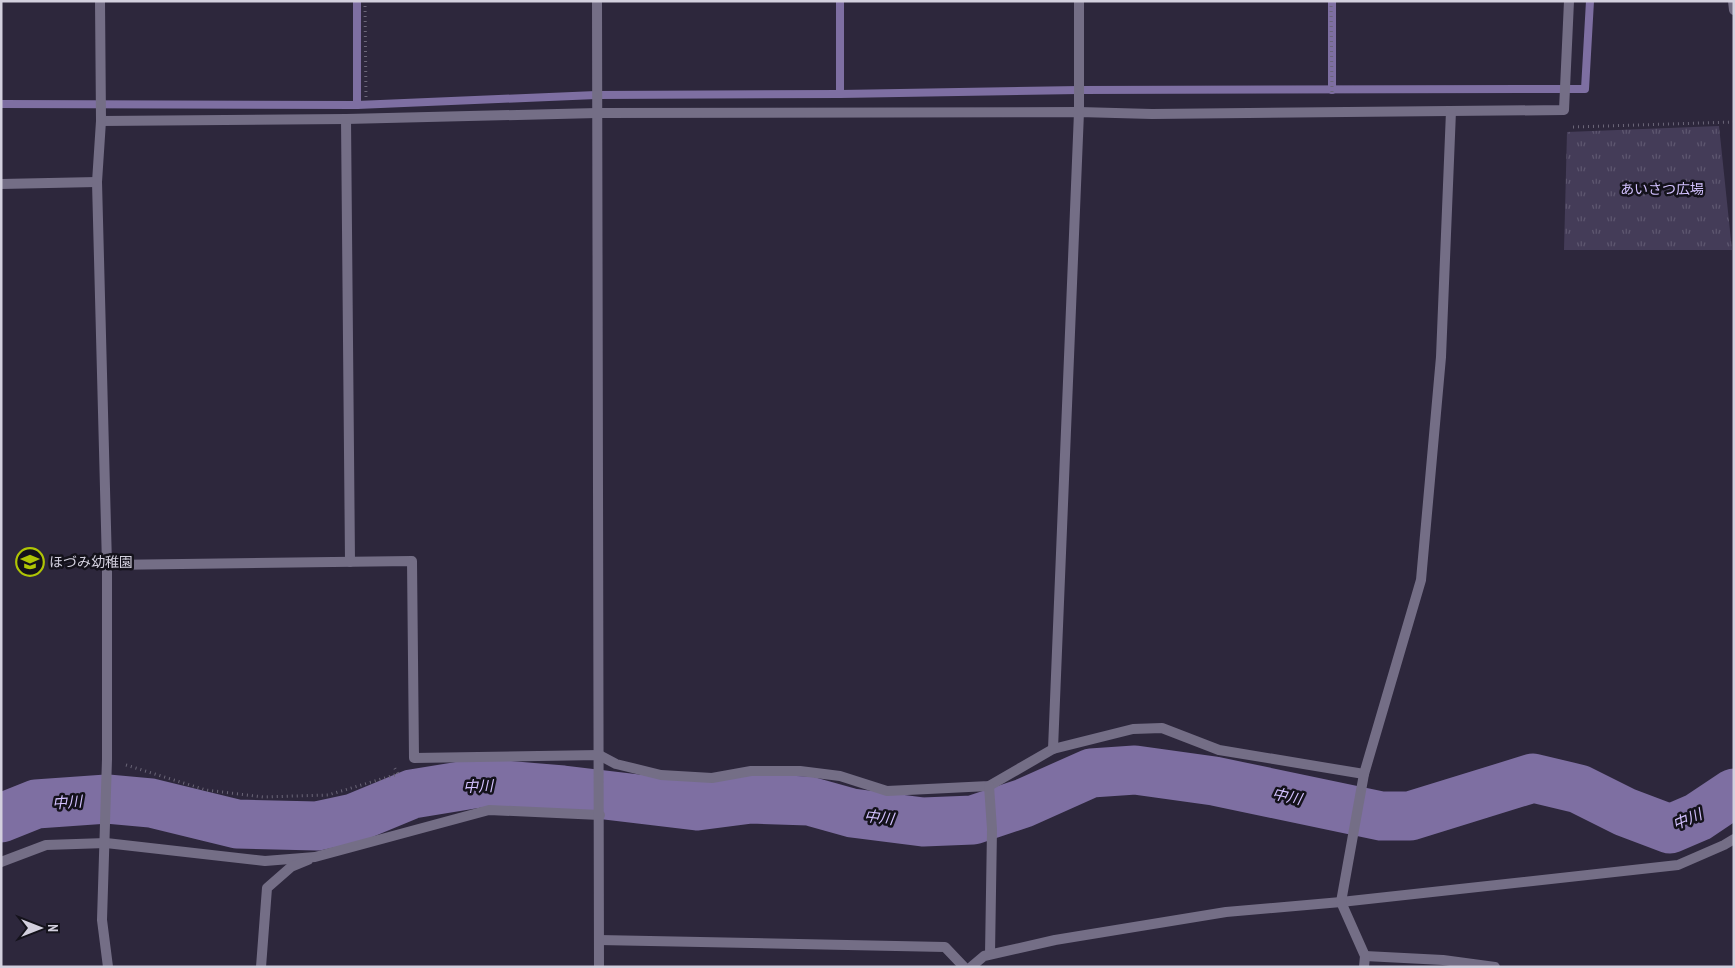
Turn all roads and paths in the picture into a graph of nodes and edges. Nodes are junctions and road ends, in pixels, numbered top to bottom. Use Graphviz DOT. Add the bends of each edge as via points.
graph roads {
  1 [pos="100,1"];
  2 [pos="365,1"];
  3 [pos="597,1"];
  4 [pos="1079,1"];
  5 [pos="1331,1"];
  6 [pos="1569,1"];
  7 [pos="1734,1"];
  8 [pos="1734,10"];
  9 [pos="1451,110"];
  10 [pos="1564,110"];
  11 [pos="1079,112"];
  12 [pos="1332,112"];
  13 [pos="597,114"];
  14 [pos="366,118"];
  15 [pos="346,119"];
  16 [pos="101,121"];
  17 [pos="1734,122"];
  18 [pos="97,182"];
  19 [pos="1,184"];
  20 [pos="350,562"];
  21 [pos="106,565"];
  22 [pos="1054,749"];
  23 [pos="599,755"];
  24 [pos="107,759"];
  25 [pos="393,765"];
  26 [pos="1364,774"];
  27 [pos="989,786"];
  28 [pos="600,815"];
  29 [pos="1734,839"];
  30 [pos="106,843"];
  31 [pos="315,857"];
  32 [pos="1,862"];
  33 [pos="1341,902"];
  34 [pos="599,940"];
  35 [pos="990,954"];
  36 [pos="1365,956"];
  37 [pos="108,967"];
  38 [pos="261,967"];
  39 [pos="599,967"];
  40 [pos="964,967"];
  41 [pos="970,967"];
  42 [pos="1364,967"];
  43 [pos="1495,967"];
  1 -- 16 [label="street"];
  2 -- 14 [label="path"];
  3 -- 13 [label="street"];
  4 -- 11 [label="street"];
  5 -- 12 [label="path"];
  6 -- 10 [label="street"];
  7 -- 8 [label="street"];
  9 -- 10 [label="street"];
  9 -- 12 [label="street"];
  9 -- 26 [label="street" via="1441,357 1421,580"];
  10 -- 17 [label="path" via="1562,128"];
  11 -- 12 [label="street"];
  11 -- 13 [label="street"];
  11 -- 22 [label="street"];
  13 -- 14 [label="street"];
  13 -- 23 [label="street"];
  14 -- 15 [label="street"];
  15 -- 16 [label="street"];
  15 -- 20 [label="street"];
  16 -- 18 [label="street"];
  18 -- 19 [label="street"];
  18 -- 21 [label="street"];
  20 -- 21 [label="street"];
  20 -- 23 [label="street" via="412,561 414,758"];
  21 -- 24 [label="street"];
  22 -- 26 [label="street" via="1133,729 1162,728 1219,750"];
  22 -- 27 [label="street"];
  23 -- 27 [label="street" via="616,764 661,775 712,778 751,771 800,771 840,776 886,791"];
  23 -- 28 [label="street"];
  24 -- 25 [label="path" via="206,790 263,797 328,795 398,774"];
  24 -- 30 [label="street"];
  26 -- 33 [label="street"];
  27 -- 35 [label="street" via="992,829"];
  28 -- 31 [label="street" via="489,810"];
  28 -- 34 [label="street"];
  29 -- 33 [label="street" via="1678,865"];
  30 -- 31 [label="street" via="265,861"];
  30 -- 32 [label="street" via="46,845"];
  30 -- 37 [label="street" via="102,920"];
  31 -- 38 [label="street" via="291,868 267,888"];
  33 -- 35 [label="street" via="1226,912"];
  33 -- 36 [label="street"];
  34 -- 39 [label="street"];
  34 -- 40 [label="street" via="945,947"];
  35 -- 41 [label="street"];
  36 -- 42 [label="street"];
  36 -- 43 [label="street" via="1443,960"];
}
